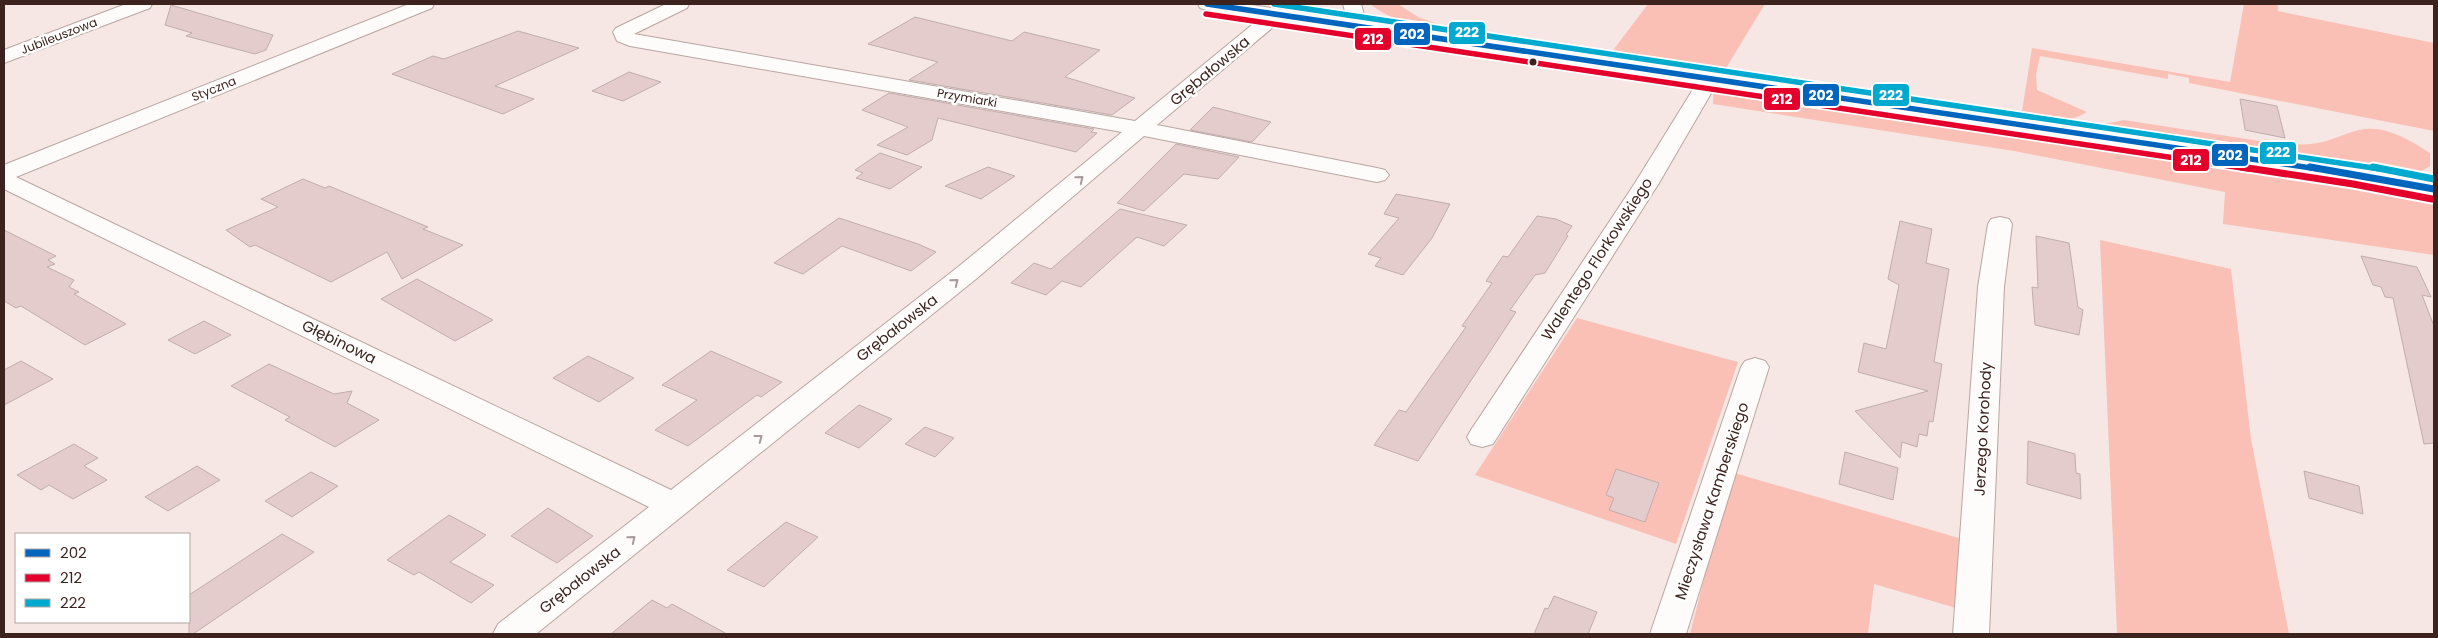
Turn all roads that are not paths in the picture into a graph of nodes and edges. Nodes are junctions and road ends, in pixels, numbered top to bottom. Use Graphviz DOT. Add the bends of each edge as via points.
graph roads {
  1 [pos="143,4"];
  2 [pos="425,4"];
  3 [pos="680,4"];
  4 [pos="1208,4"];
  5 [pos="1352,4"];
  6 [pos="1277,14"];
  7 [pos="1357,25"];
  8 [pos="4,57"];
  9 [pos="1710,78"];
  10 [pos="1141,129"];
  11 [pos="4,173"];
  12 [pos="1377,175"];
  13 [pos="4,180"];
  14 [pos="2434,189"];
  15 [pos="2000,224"];
  16 [pos="1755,367"];
  17 [pos="1482,437"];
  18 [pos="674,505"];
  19 [pos="511,634"];
  20 [pos="1668,634"];
  21 [pos="1971,634"];
  1 -- 8 [label="street, Jubileuszowa"];
  2 -- 11 [label="street, Styczna"];
  3 -- 10 [label="street, Przymiarki" via="631,26 623,32 624,37"];
  4 -- 6 [label="street"];
  5 -- 7 [label="street"];
  6 -- 7 [label="street"];
  6 -- 10 [label="street, Grębałowska"];
  7 -- 9 [label="street"];
  9 -- 14 [label="street" via="2336,171"];
  9 -- 17 [label="street, Walentego Florkowskiego" via="1641,192"];
  10 -- 12 [label="street, Przymiarki"];
  18 -- 10 [label="street, Grębałowska, one-way" via="967,273"];
  13 -- 18 [label="street, Głębinowa"];
  15 -- 21 [label="street, Jerzego Korohody" via="1991,287"];
  16 -- 20 [label="street, Mieczysława Kamberskiego"];
  19 -- 18 [label="street, Grębałowska, one-way"];
}
